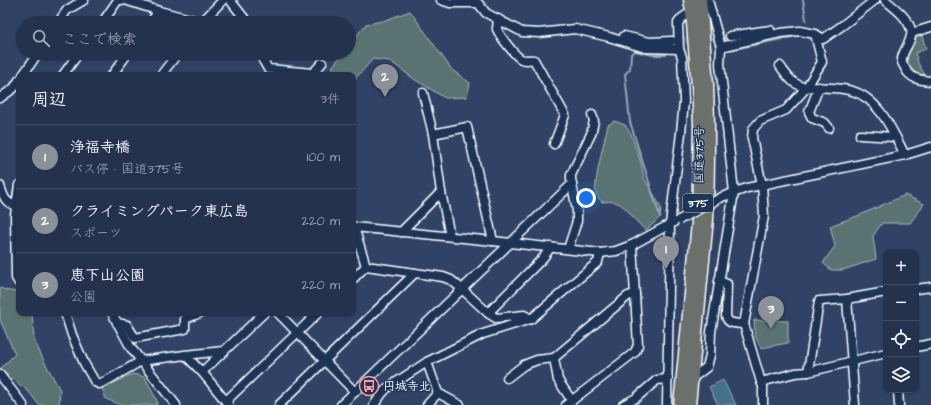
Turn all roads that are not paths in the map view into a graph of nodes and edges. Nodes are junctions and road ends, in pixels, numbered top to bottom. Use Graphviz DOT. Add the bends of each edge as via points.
graph roads {
  1 [pos="84,0"];
  2 [pos="121,0"];
  3 [pos="125,0"];
  4 [pos="223,0"];
  5 [pos="230,0"];
  6 [pos="441,0"];
  7 [pos="700,0"];
  8 [pos="708,0"];
  9 [pos="875,0"];
  10 [pos="885,0"];
  11 [pos="479,2"];
  12 [pos="691,6"];
  13 [pos="159,11"];
  14 [pos="63,16"];
  15 [pos="107,16"];
  16 [pos="155,16"];
  17 [pos="179,16"];
  18 [pos="208,16"];
  19 [pos="243,16"];
  20 [pos="498,19"];
  21 [pos="931,27"];
  22 [pos="780,33"];
  23 [pos="912,33"];
  24 [pos="816,34"];
  25 [pos="602,35"];
  26 [pos="730,36"];
  27 [pos="672,41"];
  28 [pos="721,47"];
  29 [pos="679,49"];
  30 [pos="33,60"];
  31 [pos="74,60"];
  32 [pos="123,60"];
  33 [pos="173,60"];
  34 [pos="263,60"];
  35 [pos="322,63"];
  36 [pos="780,66"];
  37 [pos="25,72"];
  38 [pos="65,72"];
  39 [pos="114,72"];
  40 [pos="163,72"];
  41 [pos="302,72"];
  42 [pos="314,72"];
  43 [pos="931,81"];
  44 [pos="16,85"];
  45 [pos="819,87"];
  46 [pos="806,88"];
  47 [pos="423,93"];
  48 [pos="0,98"];
  49 [pos="592,115"];
  50 [pos="828,128"];
  51 [pos="433,134"];
  52 [pos="860,134"];
  53 [pos="896,137"];
  54 [pos="554,144"];
  55 [pos="931,147"];
  56 [pos="905,155"];
  57 [pos="572,184"];
  58 [pos="762,185"];
  59 [pos="0,186"];
  60 [pos="441,192"];
  61 [pos="734,192"];
  62 [pos="16,205"];
  63 [pos="670,224"];
  64 [pos="356,227"];
  65 [pos="401,232"];
  66 [pos="356,236"];
  67 [pos="450,236"];
  68 [pos="493,241"];
  69 [pos="510,243"];
  70 [pos="632,245"];
  71 [pos="551,247"];
  72 [pos="568,249"];
  73 [pos="600,253"];
  74 [pos="366,266"];
  75 [pos="415,273"];
  76 [pos="356,276"];
  77 [pos="16,278"];
  78 [pos="719,281"];
  79 [pos="931,287"];
  80 [pos="462,289"];
  81 [pos="919,289"];
  82 [pos="883,293"];
  83 [pos="635,294"];
  84 [pos="847,299"];
  85 [pos="488,313"];
  86 [pos="66,316"];
  87 [pos="114,316"];
  88 [pos="192,316"];
  89 [pos="261,316"];
  90 [pos="281,316"];
  91 [pos="315,316"];
  92 [pos="532,319"];
  93 [pos="117,323"];
  94 [pos="744,324"];
  95 [pos="297,333"];
  96 [pos="931,344"];
  97 [pos="919,346"];
  98 [pos="224,351"];
  99 [pos="883,354"];
  100 [pos="185,355"];
  101 [pos="554,358"];
  102 [pos="141,361"];
  103 [pos="324,361"];
  104 [pos="852,361"];
  105 [pos="427,362"];
  106 [pos="202,372"];
  107 [pos="808,372"];
  108 [pos="0,375"];
  109 [pos="507,378"];
  110 [pos="668,379"];
  111 [pos="691,379"];
  112 [pos="761,382"];
  113 [pos="355,392"];
  114 [pos="438,393"];
  115 [pos="898,393"];
  116 [pos="227,403"];
  117 [pos="569,403"];
  118 [pos="23,405"];
  119 [pos="176,405"];
  120 [pos="279,405"];
  121 [pos="341,405"];
  122 [pos="374,405"];
  123 [pos="427,405"];
  124 [pos="460,405"];
  125 [pos="623,405"];
  126 [pos="667,405"];
  127 [pos="680,405"];
  128 [pos="689,405"];
  129 [pos="763,405"];
  130 [pos="855,405"];
  131 [pos="899,405"];
  1 -- 14 [label="street" via="67,10"];
  2 -- 15 [label="street" via="118,0"];
  3 -- 13 [label="street"];
  4 -- 18 [label="street"];
  5 -- 19 [label="street"];
  6 -- 11 [label="street" via="450,3"];
  7 -- 111 [label="highway, 国道375号 / 375" via="708,123 707,219"];
  8 -- 28 [label="street"];
  9 -- 24 [label="street" via="823,39"];
  10 -- 23 [label="street" via="904,17"];
  11 -- 20 [label="street" via="486,13"];
  12 -- 29 [label="street" via="678,23"];
  12 -- 127 [label="highway, 国道375号 / 375" via="700,124 698,208"];
  13 -- 16 [label="street"];
  13 -- 17 [label="street"];
  20 -- 25 [label="street" via="522,32 576,29"];
  20 -- 54 [label="street" via="497,28 501,36 518,57 534,60 565,115"];
  21 -- 23 [label="street"];
  22 -- 24 [label="street" via="800,31"];
  22 -- 26 [label="street" via="776,29"];
  22 -- 28 [label="street"];
  23 -- 43 [label="street" via="902,62 914,78"];
  24 -- 46 [label="street" via="822,62"];
  25 -- 27 [label="street" via="609,32 649,42"];
  25 -- 29 [label="street" via="645,48"];
  28 -- 61 [label="street" via="720,64"];
  29 -- 63 [label="street" via="682,57 684,101"];
  30 -- 37 [label="street"];
  31 -- 38 [label="street"];
  32 -- 39 [label="street"];
  33 -- 40 [label="street"];
  34 -- 41 [label="street" via="268,69"];
  35 -- 42 [label="street"];
  36 -- 46 [label="street" via="791,80"];
  44 -- 48 [label="street"];
  45 -- 46 [label="street"];
  45 -- 50 [label="street" via="809,112 812,118 825,123"];
  45 -- 53 [label="street" via="851,90 862,94 872,102"];
  46 -- 58 [label="street" via="786,110 760,121 753,129 752,138"];
  47 -- 51 [label="street"];
  49 -- 57 [label="street" via="594,121 591,134 571,175"];
  51 -- 60 [label="street"];
  51 -- 68 [label="street" via="467,127"];
  52 -- 53 [label="street"];
  53 -- 56 [label="street"];
  55 -- 56 [label="street"];
  56 -- 58 [label="street"];
  57 -- 69 [label="street"];
  57 -- 72 [label="street" via="577,222"];
  58 -- 61 [label="street"];
  58 -- 94 [label="street" via="764,216"];
  59 -- 62 [label="street" via="6,200"];
  60 -- 65 [label="street"];
  60 -- 67 [label="street"];
  61 -- 63 [label="street, bridge"];
  61 -- 78 [label="street"];
  62 -- 77 [label="street"];
  63 -- 70 [label="street"];
  63 -- 110 [label="street"];
  64 -- 65 [label="street"];
  65 -- 67 [label="street"];
  66 -- 74 [label="street"];
  67 -- 68 [label="street"];
  68 -- 69 [label="street"];
  69 -- 71 [label="street"];
  69 -- 80 [label="street"];
  70 -- 73 [label="street"];
  70 -- 83 [label="street"];
  71 -- 72 [label="street"];
  71 -- 85 [label="street"];
  72 -- 73 [label="street"];
  73 -- 92 [label="street" via="598,262"];
  74 -- 75 [label="street"];
  74 -- 76 [label="street"];
  75 -- 80 [label="street" via="443,277"];
  75 -- 103 [label="street"];
  78 -- 94 [label="street" via="727,284 727,320 730,323"];
  78 -- 111 [label="street" via="707,367"];
  79 -- 81 [label="street"];
  80 -- 85 [label="street"];
  80 -- 113 [label="street"];
  82 -- 84 [label="street"];
  83 -- 101 [label="street" via="628,296"];
  83 -- 117 [label="street" via="638,345 635,352"];
  84 -- 104 [label="street"];
  84 -- 107 [label="street" via="819,301"];
  85 -- 92 [label="street" via="496,318 524,315"];
  86 -- 102 [label="street" via="84,363 95,382 99,384 108,380"];
  87 -- 93 [label="street"];
  88 -- 93 [label="street" via="185,319 185,329 135,338 127,325"];
  89 -- 98 [label="street"];
  90 -- 95 [label="street"];
  91 -- 95 [label="street"];
  92 -- 105 [label="street" via="483,334"];
  93 -- 102 [label="street"];
  94 -- 112 [label="street"];
  95 -- 103 [label="street"];
  95 -- 116 [label="street"];
  96 -- 97 [label="street"];
  98 -- 100 [label="street"];
  98 -- 106 [label="street"];
  99 -- 104 [label="street"];
  100 -- 102 [label="street"];
  100 -- 106 [label="street"];
  101 -- 109 [label="street" via="524,365"];
  101 -- 117 [label="street" via="558,380"];
  102 -- 119 [label="street"];
  103 -- 113 [label="street"];
  103 -- 120 [label="street"];
  104 -- 107 [label="street"];
  104 -- 130 [label="street"];
  105 -- 114 [label="street"];
  105 -- 122 [label="street" via="387,388"];
  106 -- 116 [label="street"];
  107 -- 112 [label="street"];
  108 -- 118 [label="street"];
  110 -- 125 [label="street" via="657,380 636,398"];
  110 -- 126 [label="street"];
  111 -- 128 [label="highway, 国道375号 / 375"];
  112 -- 129 [label="street"];
  113 -- 121 [label="street"];
  114 -- 123 [label="street"];
  114 -- 124 [label="street"];
  115 -- 131 [label="street"];
}
